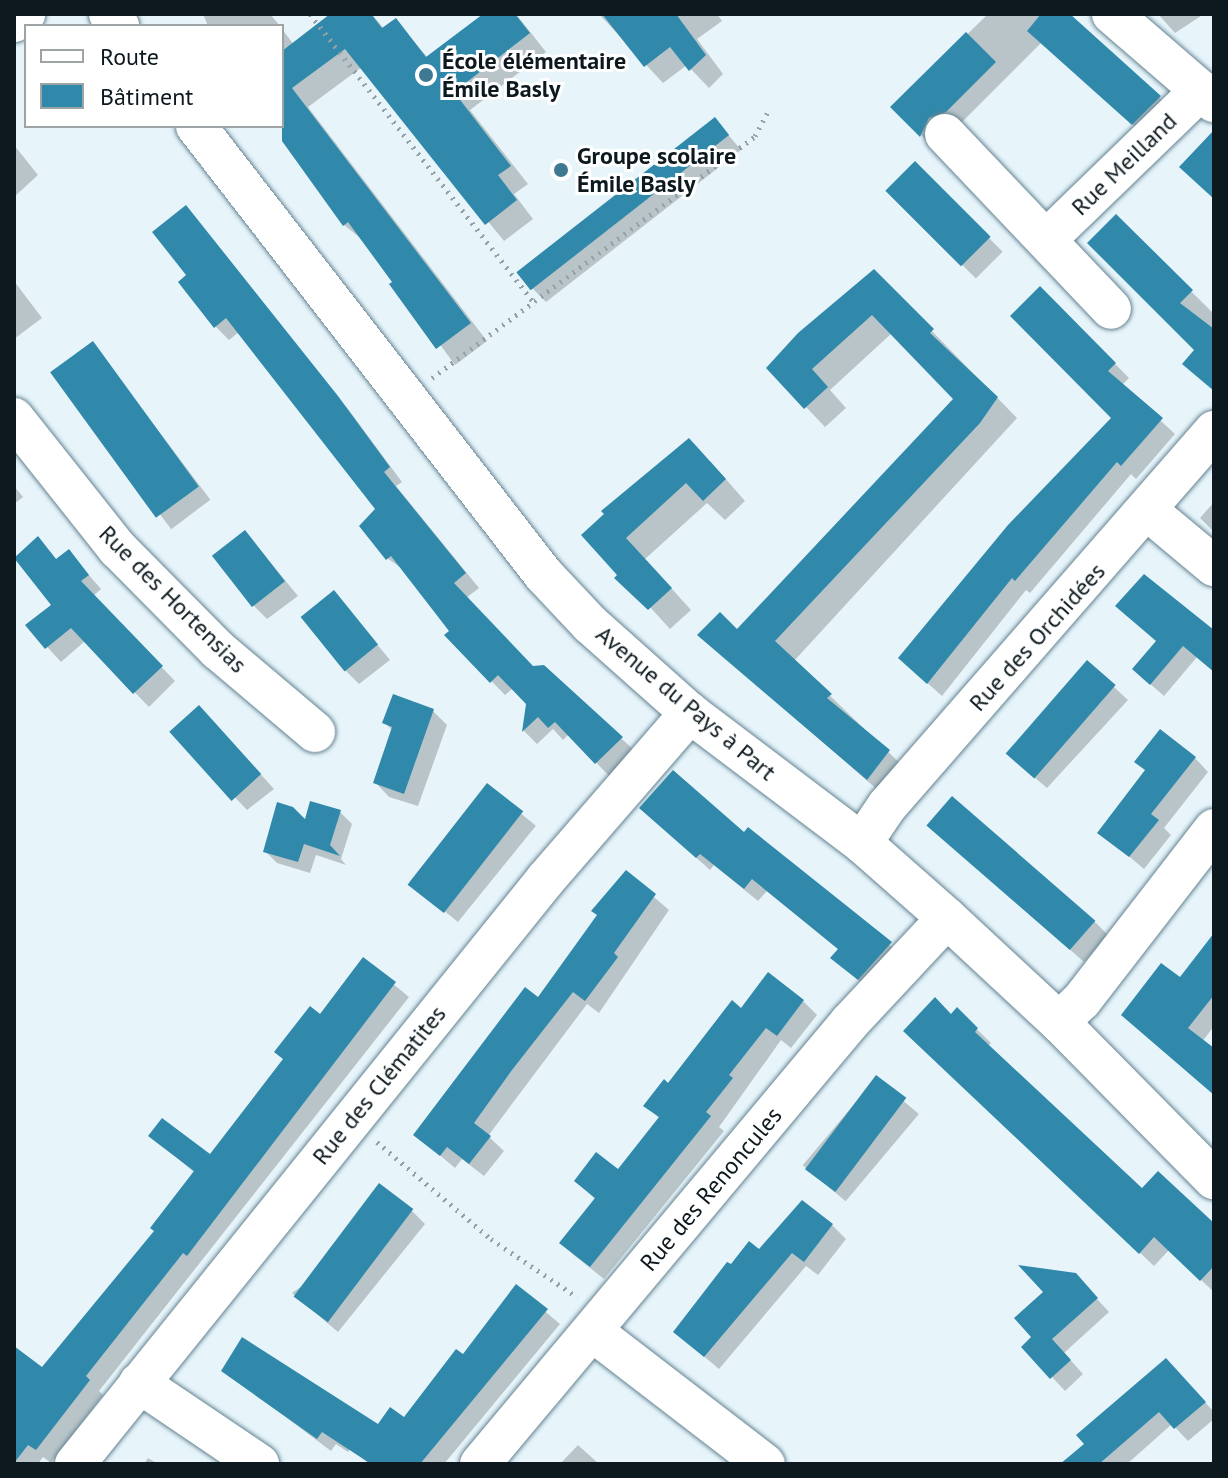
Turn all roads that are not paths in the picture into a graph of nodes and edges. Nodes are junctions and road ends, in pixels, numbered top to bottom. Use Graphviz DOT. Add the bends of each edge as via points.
graph roads {
  1 [pos="25,14"];
  2 [pos="1112,14"];
  3 [pos="14,22"];
  4 [pos="1207,96"];
  5 [pos="198,128"];
  6 [pos="945,134"];
  7 [pos="1047,239"];
  8 [pos="1111,309"];
  9 [pos="14,418"];
  10 [pos="1214,431"];
  11 [pos="1148,511"];
  12 [pos="1214,566"];
  13 [pos="690,713"];
  14 [pos="315,732"];
  15 [pos="1214,829"];
  16 [pos="862,843"];
  17 [pos="947,918"];
  18 [pos="1059,1022"];
  19 [pos="1214,1179"];
  20 [pos="598,1323"];
  21 [pos="139,1383"];
  22 [pos="75,1464"];
  23 [pos="259,1464"];
  24 [pos="480,1464"];
  25 [pos="765,1464"];
  1 -- 3 [label="street"];
  2 -- 4 [label="street"];
  4 -- 7 [label="street, Rue Meilland"];
  5 -- 13 [label="street, Avenue du Pays à Part" via="543,574 590,624"];
  6 -- 7 [label="street"];
  7 -- 8 [label="street"];
  9 -- 14 [label="street, Rue des Hortensias" via="118,549 218,650"];
  10 -- 11 [label="street, Rue des Orchidées"];
  11 -- 12 [label="street"];
  11 -- 16 [label="street, Rue des Orchidées" via="887,806"];
  13 -- 16 [label="street, Avenue du Pays à Part"];
  13 -- 21 [label="street, Rue des Clématites" via="546,879"];
  15 -- 18 [label="street" via="1082,1000"];
  16 -- 17 [label="street, Avenue du Pays à Part"];
  17 -- 18 [label="street, Avenue du Pays à Part"];
  17 -- 20 [label="street, Rue des Renoncules" via="850,1022"];
  18 -- 19 [label="street, Avenue du Pays à Part"];
  20 -- 24 [label="street, Rue des Renoncules"];
  20 -- 25 [label="street"];
  21 -- 22 [label="street, Rue des Clématites"];
  21 -- 23 [label="street"];
}
